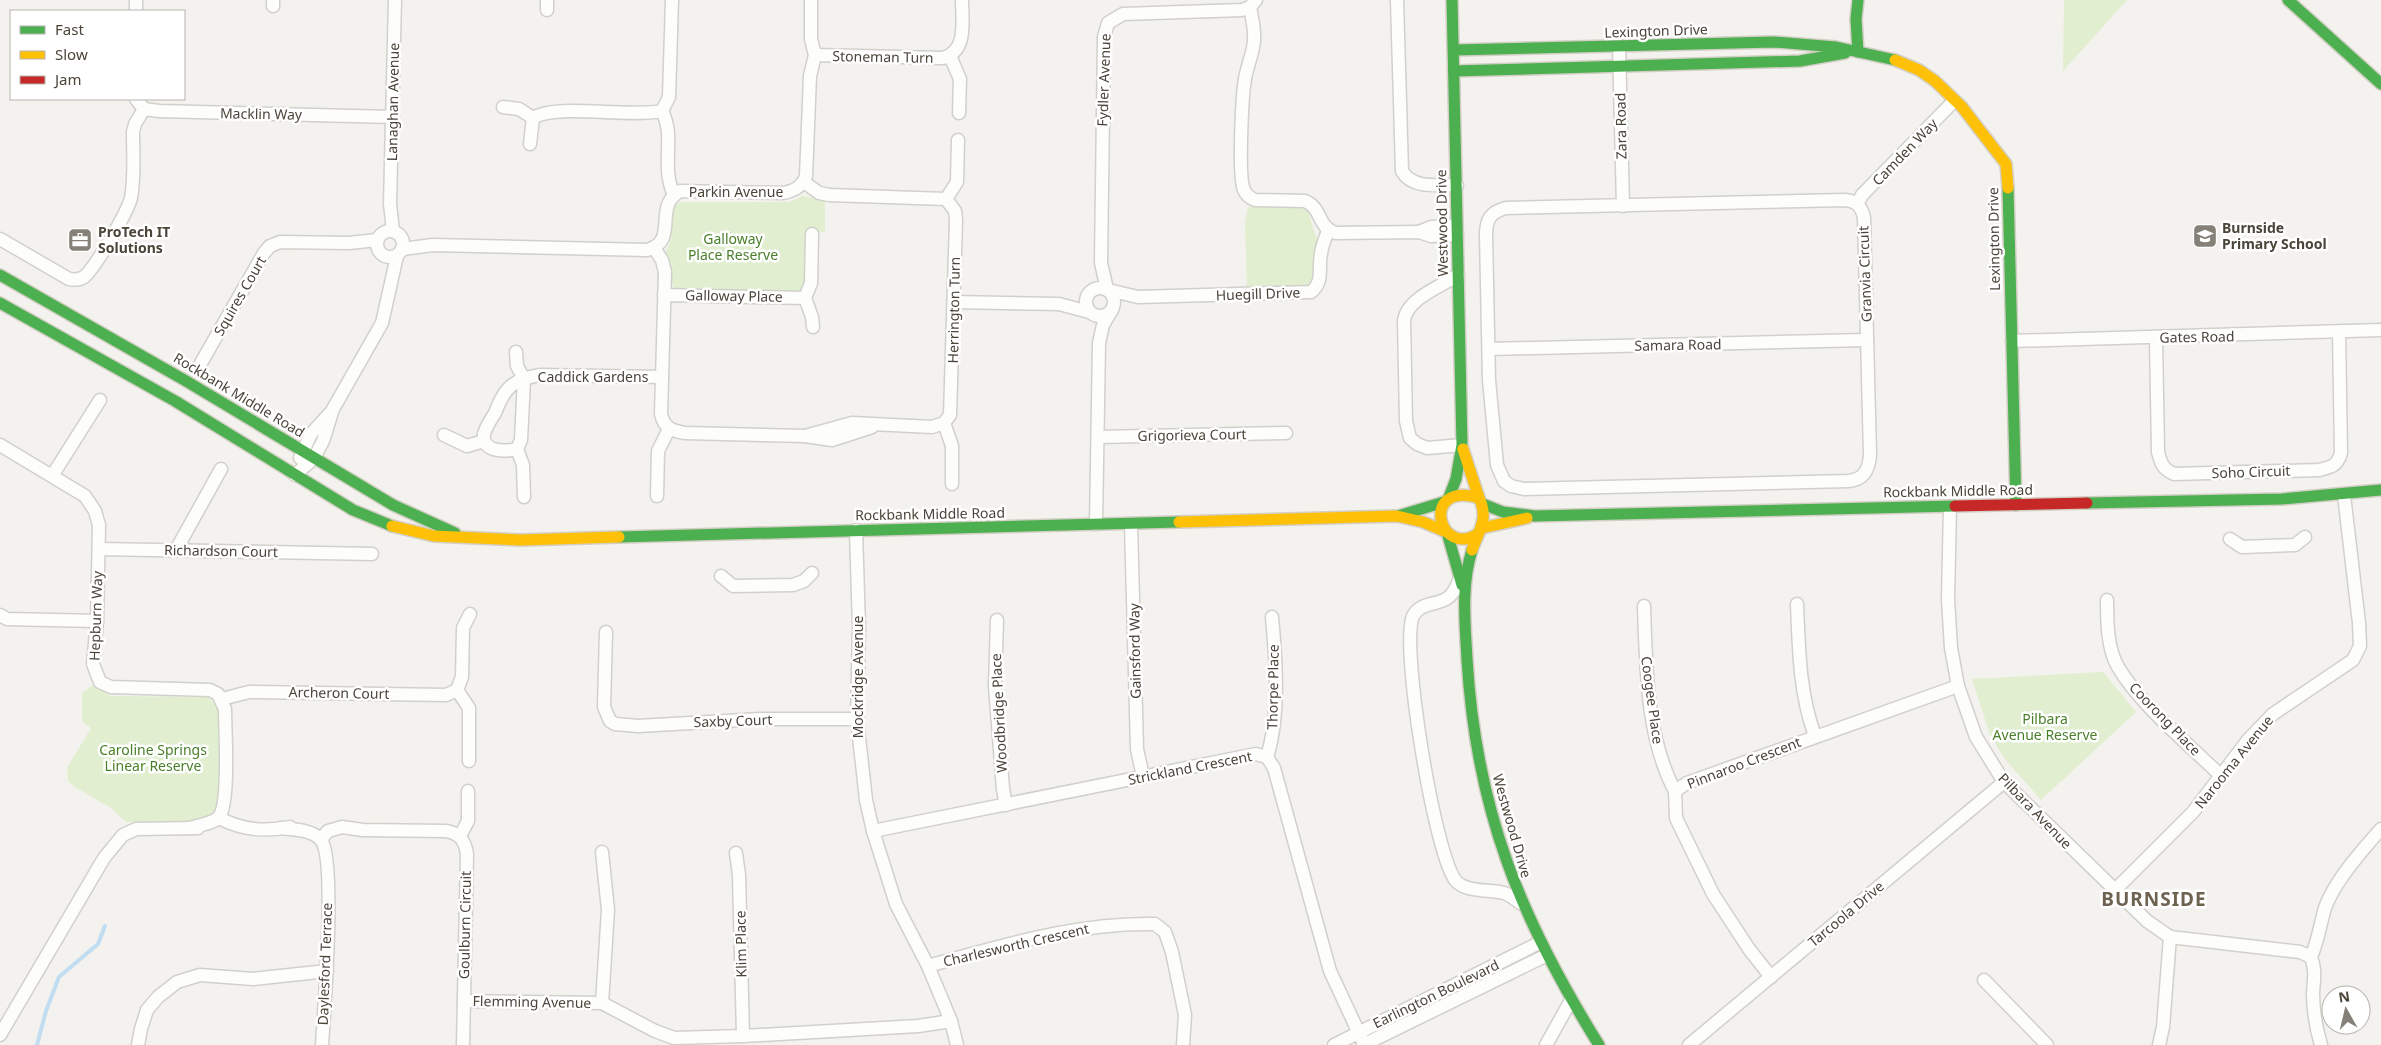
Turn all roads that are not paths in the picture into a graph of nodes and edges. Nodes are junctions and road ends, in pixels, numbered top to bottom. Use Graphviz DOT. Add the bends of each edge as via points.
graph roads {
  1 [pos="395,0"];
  2 [pos="672,0"];
  3 [pos="811,0"];
  4 [pos="962,0"];
  5 [pos="1397,0"];
  6 [pos="1452,0"];
  7 [pos="1858,0"];
  8 [pos="2288,0"];
  9 [pos="1253,3"];
  10 [pos="1619,47"];
  11 [pos="1454,50"];
  12 [pos="1858,52"];
  13 [pos="815,55"];
  14 [pos="950,56"];
  15 [pos="1620,66"];
  16 [pos="1454,71"];
  17 [pos="2381,84"];
  18 [pos="1954,101"];
  19 [pos="140,104"];
  20 [pos="503,107"];
  21 [pos="662,111"];
  22 [pos="959,113"];
  23 [pos="392,117"];
  24 [pos="532,118"];
  25 [pos="958,140"];
  26 [pos="530,144"];
  27 [pos="804,182"];
  28 [pos="1457,185"];
  29 [pos="674,195"];
  30 [pos="946,199"];
  31 [pos="1857,204"];
  32 [pos="1623,206"];
  33 [pos="1456,230"];
  34 [pos="1328,231"];
  35 [pos="812,234"];
  36 [pos="0,239"];
  37 [pos="390,244"];
  38 [pos="654,248"];
  39 [pos="1101,264"];
  40 [pos="1458,275"];
  41 [pos="1108,290"];
  42 [pos="3,293"];
  43 [pos="1088,294"];
  44 [pos="664,295"];
  45 [pos="1138,297"];
  46 [pos="805,298"];
  47 [pos="954,302"];
  48 [pos="1059,304"];
  49 [pos="1112,309"];
  50 [pos="1090,312"];
  51 [pos="812,327"];
  52 [pos="2381,330"];
  53 [pos="2339,332"];
  54 [pos="2156,338"];
  55 [pos="1867,340"];
  56 [pos="2012,341"];
  57 [pos="1099,343"];
  58 [pos="1489,350"];
  59 [pos="516,352"];
  60 [pos="200,363"];
  61 [pos="662,377"];
  62 [pos="524,379"];
  63 [pos="100,400"];
  64 [pos="333,409"];
  65 [pos="944,423"];
  66 [pos="669,429"];
  67 [pos="1286,433"];
  68 [pos="444,435"];
  69 [pos="1098,437"];
  70 [pos="484,441"];
  71 [pos="0,445"];
  72 [pos="1462,445"];
  73 [pos="517,449"];
  74 [pos="302,450"];
  75 [pos="314,458"];
  76 [pos="221,469"];
  77 [pos="295,475"];
  78 [pos="52,476"];
  79 [pos="952,484"];
  80 [pos="2381,490"];
  81 [pos="2344,495"];
  82 [pos="657,496"];
  83 [pos="524,498"];
  84 [pos="1446,499"];
  85 [pos="1481,501"];
  86 [pos="2016,505"];
  87 [pos="1950,507"];
  88 [pos="1397,516"];
  89 [pos="1534,516"];
  90 [pos="1096,524"];
  91 [pos="1131,524"];
  92 [pos="856,530"];
  93 [pos="1481,531"];
  94 [pos="1446,534"];
  95 [pos="464,537"];
  96 [pos="2305,537"];
  97 [pos="2230,539"];
  98 [pos="99,549"];
  99 [pos="176,550"];
  100 [pos="372,554"];
  101 [pos="812,573"];
  102 [pos="721,576"];
  103 [pos="1460,578"];
  104 [pos="1465,595"];
  105 [pos="2107,600"];
  106 [pos="1797,604"];
  107 [pos="1644,606"];
  108 [pos="0,614"];
  109 [pos="470,614"];
  110 [pos="1272,617"];
  111 [pos="997,620"];
  112 [pos="98,621"];
  113 [pos="606,632"];
  114 [pos="1958,686"];
  115 [pos="457,690"];
  116 [pos="222,699"];
  117 [pos="857,719"];
  118 [pos="1815,736"];
  119 [pos="1267,757"];
  120 [pos="469,761"];
  121 [pos="2221,776"];
  122 [pos="1143,777"];
  123 [pos="2004,782"];
  124 [pos="468,791"];
  125 [pos="1675,791"];
  126 [pos="1006,805"];
  127 [pos="221,819"];
  128 [pos="2381,829"];
  129 [pos="873,832"];
  130 [pos="460,836"];
  131 [pos="324,837"];
  132 [pos="602,852"];
  133 [pos="736,852"];
  134 [pos="2114,891"];
  135 [pos="1520,902"];
  136 [pos="2170,937"];
  137 [pos="1539,943"];
  138 [pos="1545,956"];
  139 [pos="2311,957"];
  140 [pos="928,966"];
  141 [pos="327,971"];
  142 [pos="1771,977"];
  143 [pos="1984,980"];
  144 [pos="464,1001"];
  145 [pos="1570,1002"];
  146 [pos="602,1003"];
  147 [pos="951,1021"];
  148 [pos="4,1022"];
  149 [pos="1359,1031"];
  150 [pos="816,1032"];
  151 [pos="0,1035"];
  152 [pos="743,1036"];
  153 [pos="138,1045"];
  154 [pos="322,1045"];
  155 [pos="463,1045"];
  156 [pos="816,1045"];
  157 [pos="957,1045"];
  158 [pos="1183,1045"];
  159 [pos="1334,1045"];
  160 [pos="1364,1045"];
  161 [pos="1546,1045"];
  162 [pos="1599,1045"];
  163 [pos="1690,1045"];
  164 [pos="2047,1045"];
  165 [pos="2159,1045"];
  166 [pos="2322,1045"];
  1 -- 23 [label="street, Lanaghan Avenue"];
  2 -- 21 [label="street" via="669,97"];
  3 -- 13 [label="street" via="811,39"];
  4 -- 14 [label="street, Stoneman Turn" via="960,44"];
  5 -- 28 [label="street" via="1402,171 1414,183"];
  6 -- 11 [label="street, Westwood Drive"];
  7 -- 12 [label="street"];
  8 -- 17 [label="street"];
  9 -- 34 [label="street" via="1254,43 1244,79 1241,115 1243,190 1255,200 1311,204 1316,207"];
  9 -- 39 [label="street, Fydler Avenue" via="1232,11 1122,14 1108,23 1104,37"];
  10 -- 11 [label="street, Lexington Drive"];
  10 -- 12 [label="street, Lexington Drive" via="1774,42 1819,44"];
  10 -- 15 [label="street, Zara Road"];
  11 -- 16 [label="street, Westwood Drive"];
  12 -- 15 [label="street, Lexington Drive" via="1800,61"];
  12 -- 18 [label="street, Lexington Drive" via="1910,67 1934,80"];
  13 -- 14 [label="street, Stoneman Turn"];
  13 -- 27 [label="street" via="810,76"];
  14 -- 22 [label="street, Stoneman Turn" via="960,79"];
  15 -- 16 [label="street, Lexington Drive"];
  15 -- 32 [label="street, Zara Road"];
  16 -- 28 [label="street, Westwood Drive"];
  18 -- 31 [label="street, Camden Way" via="1862,195"];
  18 -- 56 [label="street, Lexington Drive" via="2006,164"];
  19 -- 23 [label="street, Macklin Way" via="159,112"];
  19 -- 36 [label="street" via="133,132 129,204 85,276 69,279"];
  20 -- 24 [label="street" via="519,109"];
  21 -- 24 [label="street" via="646,114 549,112"];
  21 -- 29 [label="street" via="668,129 667,172"];
  23 -- 37 [label="street, Lanaghan Avenue"];
  24 -- 26 [label="street"];
  25 -- 30 [label="street" via="957,182"];
  27 -- 29 [label="street, Parkin Avenue" via="798,189 783,193 686,190"];
  27 -- 30 [label="street" via="819,193 829,195"];
  28 -- 33 [label="street, Westwood Drive"];
  29 -- 38 [label="street, Parkin Avenue" via="666,210 663,239"];
  30 -- 47 [label="street, Herrington Turn" via="955,211 956,220"];
  31 -- 32 [label="street, Granvia Circuit" via="1845,200"];
  31 -- 55 [label="street, Granvia Circuit" via="1864,218"];
  32 -- 58 [label="street, Granvia Circuit" via="1506,208 1493,213 1486,224"];
  33 -- 34 [label="street" via="1431,236 1419,232"];
  33 -- 40 [label="street, Westwood Drive"];
  34 -- 45 [label="street, Huegill Drive" via="1320,258 1320,280 1311,292"];
  35 -- 46 [label="street" via="811,283"];
  37 -- 38 [label="street"];
  37 -- 60 [label="street, Squires Court" via="292,241 270,246"];
  37 -- 64 [label="street, Lanaghan Avenue" via="389,286 382,323"];
  38 -- 44 [label="street" via="662,260"];
  39 -- 41 [label="street, Fydler Avenue"];
  39 -- 43 [label="street, Fydler Avenue"];
  40 -- 72 [label="street, Westwood Drive"];
  40 -- 72 [label="street" via="1406,311 1404,339 1406,421 1410,438 1427,448"];
  41 -- 43 [label="street" via="1095,288"];
  41 -- 45 [label="street, Huegill Drive"];
  41 -- 49 [label="street" via="1114,296"];
  42 -- 74 [label="street, Rockbank Middle Road" via="186,381"];
  42 -- 77 [label="street, Rockbank Middle Road"];
  43 -- 48 [label="street"];
  43 -- 50 [label="street" via="1085,304"];
  44 -- 46 [label="street, Galloway Place"];
  44 -- 61 [label="street"];
  45 -- 49 [label="street, Huegill Drive"];
  46 -- 51 [label="street"];
  47 -- 48 [label="street"];
  47 -- 65 [label="street, Herrington Turn" via="952,408"];
  48 -- 50 [label="street"];
  49 -- 50 [label="street" via="1104,316"];
  49 -- 57 [label="street"];
  50 -- 57 [label="street"];
  52 -- 53 [label="street, Gates Road"];
  53 -- 54 [label="street, Gates Road"];
  53 -- 54 [label="street, Soho Circuit" via="2341,453 2339,462 2319,470 2174,474 2166,470 2158,452"];
  54 -- 56 [label="street, Gates Road"];
  55 -- 58 [label="street, Samara Road"];
  55 -- 58 [label="street, Granvia Circuit" via="1869,464 1858,479 1848,481 1517,488 1504,481 1497,465"];
  56 -- 86 [label="street, Lexington Drive"];
  57 -- 69 [label="street"];
  59 -- 62 [label="street, Caddick Gardens" via="517,366"];
  61 -- 62 [label="street, Caddick Gardens" via="540,374"];
  61 -- 66 [label="street" via="661,414"];
  62 -- 70 [label="street, Caddick Gardens" via="505,393 485,431"];
  62 -- 73 [label="street, Caddick Gardens" via="521,440"];
  63 -- 78 [label="street"];
  64 -- 74 [label="street, Lanaghan Avenue" via="310,434"];
  64 -- 75 [label="street, Lanaghan Avenue"];
  65 -- 66 [label="street" via="932,427 877,426 832,440 804,436 685,433"];
  65 -- 79 [label="street" via="952,446"];
  66 -- 82 [label="street" via="658,451"];
  67 -- 69 [label="street, Grigorieva Court"];
  68 -- 70 [label="street" via="467,446"];
  69 -- 90 [label="street"];
  70 -- 73 [label="street" via="491,448"];
  71 -- 78 [label="street, Hepburn Way"];
  72 -- 84 [label="street, Westwood Drive" via="1456,478"];
  72 -- 85 [label="street, Westwood Drive"];
  73 -- 83 [label="street, Caddick Gardens" via="523,465"];
  74 -- 75 [label="street, Rockbank Middle Road"];
  74 -- 77 [label="street, Lanaghan Avenue"];
  75 -- 77 [label="street, Lanaghan Avenue"];
  75 -- 95 [label="street, Rockbank Middle Road" via="393,505"];
  76 -- 99 [label="street"];
  77 -- 95 [label="street, Rockbank Middle Road" via="353,510 398,528 434,536"];
  78 -- 98 [label="street, Hepburn Way" via="86,496 99,525"];
  80 -- 81 [label="street, Rockbank Middle Road"];
  81 -- 86 [label="street, Rockbank Middle Road"];
  81 -- 121 [label="street, Narooma Avenue" via="2360,646 2353,660 2273,714"];
  84 -- 85 [label="street" via="1465,493"];
  84 -- 88 [label="street, Rockbank Middle Road"];
  84 -- 94 [label="street" via="1440,516"];
  85 -- 89 [label="street, Rockbank Middle Road" via="1503,512"];
  85 -- 93 [label="street" via="1486,518"];
  86 -- 87 [label="street, Rockbank Middle Road"];
  87 -- 89 [label="street, Rockbank Middle Road"];
  87 -- 114 [label="street, Pilbara Avenue" via="1948,599 1951,648"];
  88 -- 91 [label="street, Rockbank Middle Road"];
  88 -- 94 [label="street, Rockbank Middle Road" via="1423,522"];
  89 -- 93 [label="street, Rockbank Middle Road"];
  90 -- 91 [label="street, Rockbank Middle Road"];
  90 -- 92 [label="street, Rockbank Middle Road"];
  91 -- 122 [label="street, Gainsford Way" via="1137,749"];
  92 -- 95 [label="street, Rockbank Middle Road" via="520,540"];
  92 -- 117 [label="street, Mockridge Avenue"];
  93 -- 94 [label="street" via="1468,538"];
  93 -- 104 [label="street, Westwood Drive" via="1471,553"];
  94 -- 103 [label="street, Westwood Drive"];
  96 -- 97 [label="street" via="2296,545 2242,547"];
  98 -- 99 [label="street, Richardson Court"];
  98 -- 112 [label="street, Hepburn Way"];
  99 -- 100 [label="street, Richardson Court" via="344,548"];
  101 -- 102 [label="street" via="800,584 783,585 734,586"];
  103 -- 104 [label="street, Westwood Drive"];
  103 -- 135 [label="street" via="1451,596 1422,606 1412,620 1415,705 1427,782 1455,880 1466,887 1503,893"];
  104 -- 135 [label="street, Westwood Drive" via="1470,699 1477,758 1497,838"];
  105 -- 121 [label="street, Coorong Place" via="2110,643 2117,666 2141,698"];
  106 -- 118 [label="street" via="1799,668 1805,707"];
  107 -- 125 [label="street, Coogee Place" via="1646,661 1654,727 1662,763"];
  108 -- 112 [label="street" via="8,619"];
  109 -- 115 [label="street" via="463,628 462,677"];
  110 -- 119 [label="street, Thorpe Place" via="1275,671 1273,731"];
  111 -- 126 [label="street, Woodbridge Place" via="995,686"];
  112 -- 116 [label="street, Hepburn Way" via="93,664 97,678 105,685 210,690"];
  113 -- 117 [label="street, Saxby Court" via="604,707 610,721 622,726 760,719"];
  114 -- 118 [label="street, Pinnaroo Crescent"];
  114 -- 123 [label="street, Pilbara Avenue" via="1976,737"];
  115 -- 116 [label="street, Archeron Court" via="446,695 249,692"];
  115 -- 120 [label="street" via="469,708"];
  116 -- 127 [label="street" via="225,709 226,787"];
  117 -- 129 [label="street, Mockridge Avenue" via="862,773"];
  118 -- 125 [label="street, Pinnaroo Crescent" via="1687,783"];
  119 -- 122 [label="street, Strickland Crescent" via="1256,754"];
  119 -- 149 [label="street, Strickland Crescent" via="1274,768 1330,972"];
  121 -- 134 [label="street, Narooma Avenue" via="2193,812"];
  122 -- 126 [label="street, Strickland Crescent"];
  123 -- 134 [label="street, Pilbara Avenue"];
  123 -- 142 [label="street, Tarcoola Drive"];
  124 -- 130 [label="street" via="468,820"];
  125 -- 142 [label="street, Pinnaroo Crescent" via="1676,818 1713,894"];
  126 -- 129 [label="street, Strickland Crescent"];
  127 -- 131 [label="street" via="245,828 281,828"];
  127 -- 148 [label="street" via="190,828 158,828 123,835 104,858"];
  128 -- 139 [label="street" via="2354,859 2326,907"];
  129 -- 140 [label="street, Mockridge Avenue" via="896,904"];
  130 -- 131 [label="street" via="446,831 363,830"];
  130 -- 144 [label="street, Goulburn Circuit" via="467,854"];
  131 -- 141 [label="street, Daylesford Terrace" via="328,883"];
  132 -- 146 [label="street" via="608,910"];
  133 -- 152 [label="street, Klim Place"];
  134 -- 136 [label="street, Pilbara Avenue" via="2146,921"];
  135 -- 137 [label="street, Westwood Drive"];
  136 -- 139 [label="street, Pilbara Avenue" via="2300,952"];
  136 -- 165 [label="street"];
  137 -- 138 [label="street, Westwood Drive"];
  137 -- 149 [label="street, Earlington Boulevard"];
  138 -- 145 [label="street, Westwood Drive"];
  138 -- 160 [label="street, Earlington Boulevard"];
  139 -- 166 [label="street" via="2316,970 2313,993 2315,1024"];
  140 -- 147 [label="street, Mockridge Avenue"];
  140 -- 158 [label="street, Charlesworth Crescent" via="1090,927 1155,924 1166,932 1172,952 1185,1015"];
  141 -- 153 [label="street" via="253,979 200,975 177,982 147,1010"];
  141 -- 154 [label="street, Daylesford Terrace"];
  142 -- 163 [label="street, Tarcoola Drive"];
  143 -- 164 [label="street"];
  144 -- 146 [label="street, Flemming Avenue"];
  144 -- 155 [label="street, Goulburn Circuit"];
  145 -- 161 [label="street"];
  145 -- 162 [label="street, Westwood Drive"];
  146 -- 152 [label="street, Flemming Avenue" via="674,1038"];
  147 -- 150 [label="street, Flemming Avenue"];
  147 -- 157 [label="street, Mockridge Avenue"];
  148 -- 151 [label="street"];
  149 -- 159 [label="street, Earlington Boulevard"];
  149 -- 160 [label="street, Strickland Crescent"];
  150 -- 152 [label="street, Flemming Avenue"];
  150 -- 156 [label="street"];
}
